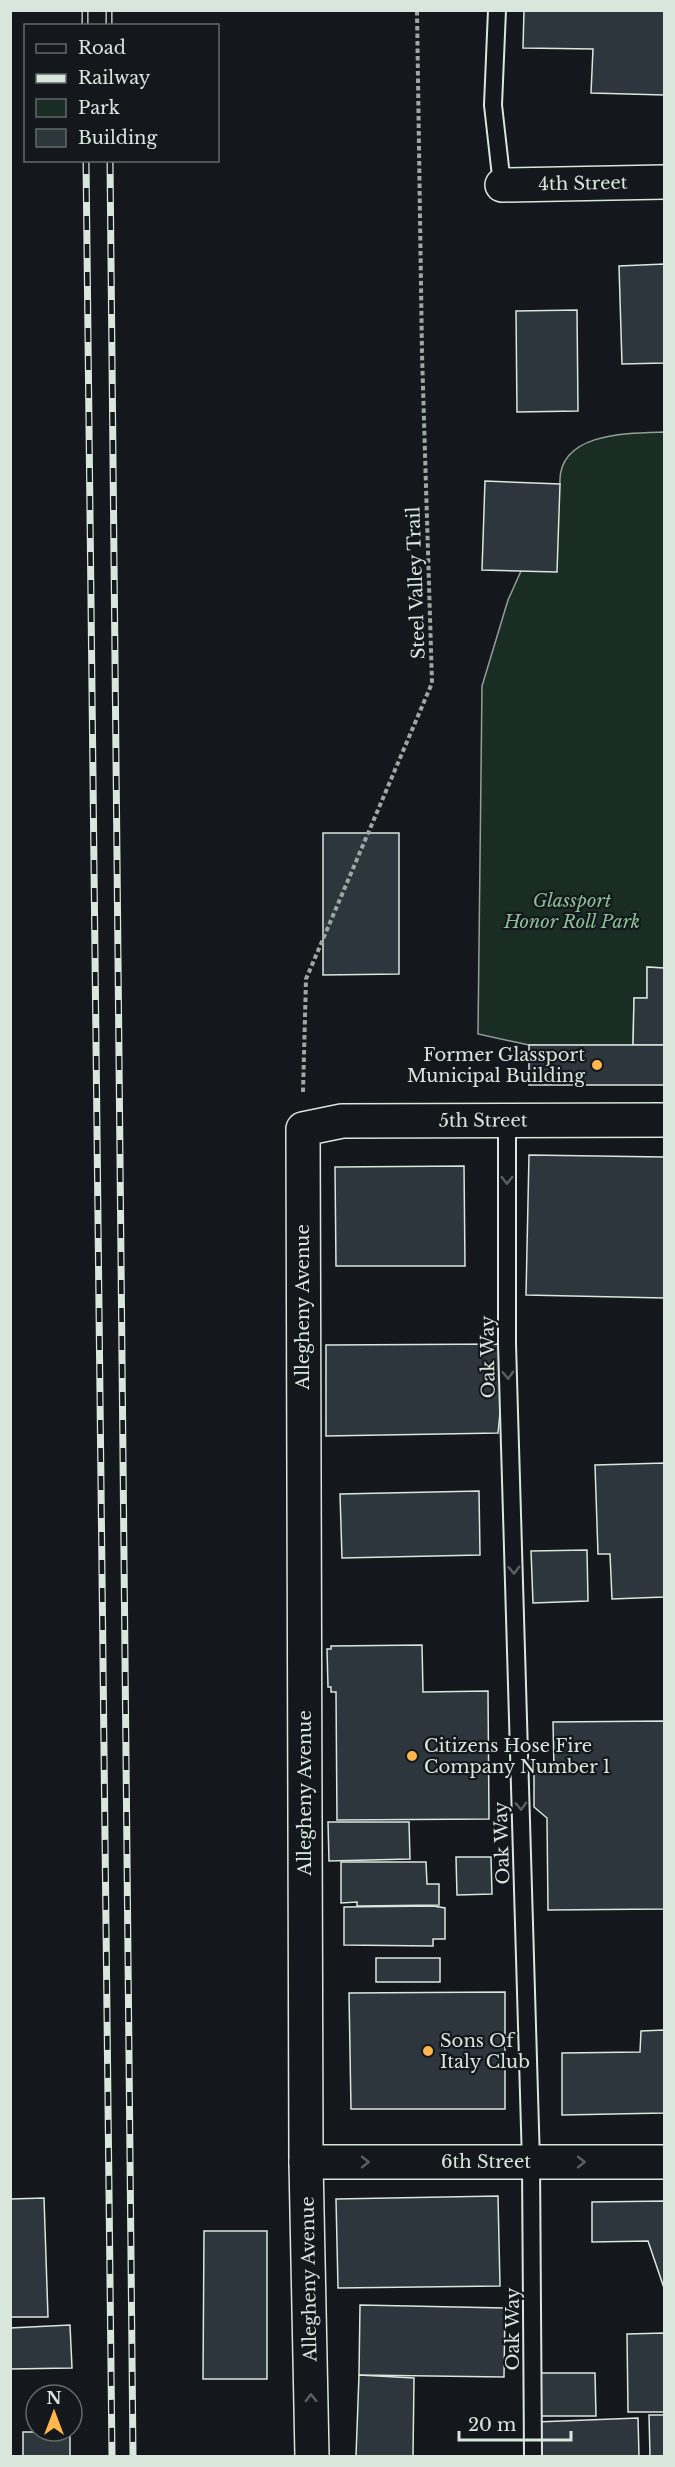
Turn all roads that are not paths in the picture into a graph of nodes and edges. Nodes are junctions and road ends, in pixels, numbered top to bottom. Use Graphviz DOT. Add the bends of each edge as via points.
graph roads {
  1 [pos="497,10"];
  2 [pos="664,182"];
  3 [pos="502,185"];
  4 [pos="664,1120"];
  5 [pos="507,1121"];
  6 [pos="303,1129"];
  7 [pos="306,2162"];
  8 [pos="531,2162"];
  9 [pos="664,2162"];
  10 [pos="312,2457"];
  11 [pos="533,2457"];
  1 -- 3 [label="lane" via="493,105"];
  2 -- 3 [label="street, 4th Street"];
  4 -- 5 [label="street, 5th Street"];
  5 -- 6 [label="street, 5th Street" via="342,1120"];
  5 -- 8 [label="lane, Oak Way, one-way" via="507,1344"];
  6 -- 7 [label="street, Allegheny Avenue"];
  7 -- 8 [label="street, 6th Street, one-way"];
  10 -- 7 [label="street, Allegheny Avenue, one-way"];
  8 -- 9 [label="street, 6th Street, one-way"];
  8 -- 11 [label="lane, Oak Way"];
}
